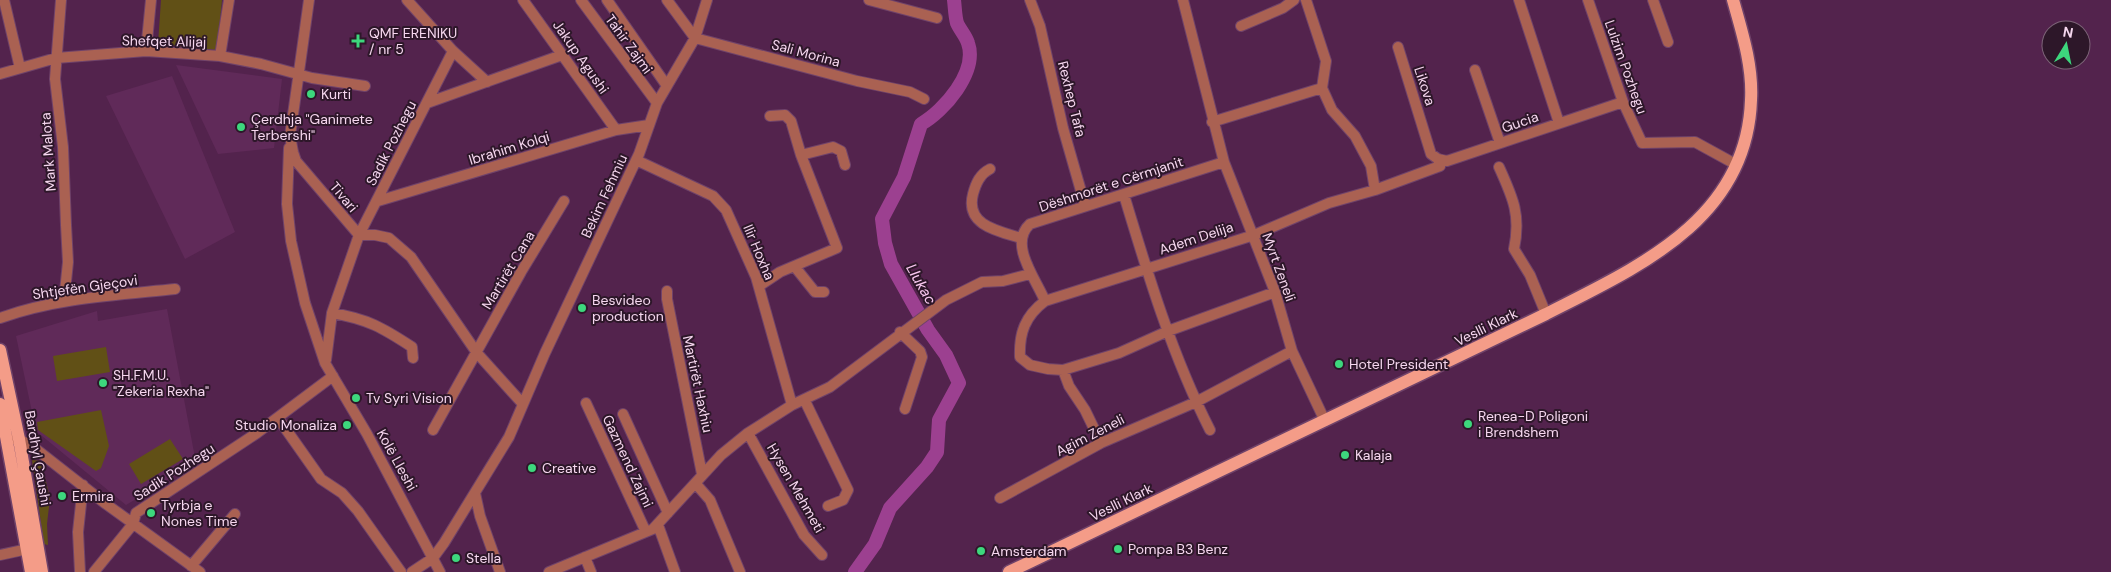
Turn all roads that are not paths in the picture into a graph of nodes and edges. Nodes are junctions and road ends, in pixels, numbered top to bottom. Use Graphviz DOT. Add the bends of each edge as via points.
graph roads {
  1 [pos="4,0"];
  2 [pos="61,0"];
  3 [pos="151,0"];
  4 [pos="229,0"];
  5 [pos="309,0"];
  6 [pos="407,0"];
  7 [pos="523,0"];
  8 [pos="581,0"];
  9 [pos="607,0"];
  10 [pos="667,0"];
  11 [pos="707,0"];
  12 [pos="869,0"];
  13 [pos="1030,0"];
  14 [pos="1183,0"];
  15 [pos="1294,0"];
  16 [pos="1306,0"];
  17 [pos="1519,0"];
  18 [pos="1588,0"];
  19 [pos="1654,0"];
  20 [pos="1733,0"];
  21 [pos="937,18"];
  22 [pos="1241,26"];
  23 [pos="695,38"];
  24 [pos="1668,42"];
  25 [pos="1398,47"];
  26 [pos="453,51"];
  27 [pos="146,52"];
  28 [pos="562,55"];
  29 [pos="220,56"];
  30 [pos="56,58"];
  31 [pos="20,68"];
  32 [pos="1475,70"];
  33 [pos="0,74"];
  34 [pos="297,75"];
  35 [pos="487,82"];
  36 [pos="365,86"];
  37 [pos="667,86"];
  38 [pos="1322,88"];
  39 [pos="924,100"];
  40 [pos="1623,102"];
  41 [pos="427,103"];
  42 [pos="657,103"];
  43 [pos="770,116"];
  44 [pos="1212,122"];
  45 [pos="1559,123"];
  46 [pos="649,125"];
  47 [pos="616,130"];
  48 [pos="290,136"];
  49 [pos="1500,143"];
  50 [pos="801,155"];
  51 [pos="636,160"];
  52 [pos="1438,160"];
  53 [pos="1224,162"];
  54 [pos="1737,165"];
  55 [pos="845,166"];
  56 [pos="1499,167"];
  57 [pos="990,169"];
  58 [pos="1375,190"];
  59 [pos="1124,194"];
  60 [pos="378,201"];
  61 [pos="564,201"];
  62 [pos="1085,206"];
  63 [pos="358,235"];
  64 [pos="1254,235"];
  65 [pos="1021,238"];
  66 [pos="795,267"];
  67 [pos="1146,268"];
  68 [pos="1030,274"];
  69 [pos="759,286"];
  70 [pos="175,289"];
  71 [pos="824,292"];
  72 [pos="1275,292"];
  73 [pos="667,295"];
  74 [pos="64,301"];
  75 [pos="1045,301"];
  76 [pos="332,313"];
  77 [pos="1546,314"];
  78 [pos="0,318"];
  79 [pos="904,330"];
  80 [pos="1168,331"];
  81 [pos="0,350"];
  82 [pos="1292,351"];
  83 [pos="477,353"];
  84 [pos="413,358"];
  85 [pos="326,363"];
  86 [pos="1064,370"];
  87 [pos="3,373"];
  88 [pos="333,376"];
  89 [pos="805,401"];
  90 [pos="1196,402"];
  91 [pos="522,403"];
  92 [pos="586,403"];
  93 [pos="0,404"];
  94 [pos="792,405"];
  95 [pos="905,408"];
  96 [pos="623,414"];
  97 [pos="278,418"];
  98 [pos="1325,421"];
  99 [pos="433,430"];
  100 [pos="1210,430"];
  101 [pos="748,433"];
  102 [pos="13,440"];
  103 [pos="1101,443"];
  104 [pos="702,474"];
  105 [pos="696,484"];
  106 [pos="83,485"];
  107 [pos="475,492"];
  108 [pos="1000,498"];
  109 [pos="828,506"];
  110 [pos="668,513"];
  111 [pos="235,514"];
  112 [pos="133,524"];
  113 [pos="658,525"];
  114 [pos="645,530"];
  115 [pos="33,548"];
  116 [pos="0,555"];
  117 [pos="822,555"];
  118 [pos="585,557"];
  119 [pos="433,558"];
  120 [pos="195,569"];
  121 [pos="31,572"];
  122 [pos="42,572"];
  123 [pos="80,572"];
  124 [pos="94,572"];
  125 [pos="401,572"];
  126 [pos="412,572"];
  127 [pos="440,572"];
  128 [pos="500,572"];
  129 [pos="549,572"];
  130 [pos="592,572"];
  131 [pos="676,572"];
  132 [pos="740,572"];
  133 [pos="1009,572"];
  1 -- 31 [label="street"];
  2 -- 30 [label="street, Mark Malota"];
  3 -- 27 [label="street"];
  4 -- 29 [label="street"];
  5 -- 34 [label="street, Tivari"];
  6 -- 26 [label="street"];
  7 -- 28 [label="street, Jakup Agushi"];
  8 -- 42 [label="street, Tahir Zajmi"];
  9 -- 37 [label="street, Tahir Zajmi"];
  10 -- 23 [label="street"];
  11 -- 23 [label="street, Bekim Fehmiu"];
  12 -- 21 [label="street"];
  13 -- 62 [label="street, Rexhep Tafa" via="1040,26"];
  14 -- 44 [label="street, Myrt Zeneli"];
  15 -- 22 [label="street"];
  16 -- 38 [label="street" via="1326,61"];
  17 -- 45 [label="street"];
  18 -- 40 [label="street, Lulzim Pozhegu"];
  19 -- 24 [label="street"];
  20 -- 54 [label="main road, Veslli Klark" via="1746,48 1751,100 1747,134"];
  23 -- 37 [label="street, Bekim Fehmiu"];
  23 -- 39 [label="street, Sali Morina" via="910,92"];
  25 -- 52 [label="street, Likova" via="1430,149"];
  26 -- 35 [label="street"];
  26 -- 41 [label="street, Sadik Pozhegu"];
  27 -- 29 [label="street, Shefqet Alijaj"];
  27 -- 30 [label="street, Shefqet Alijaj"];
  28 -- 35 [label="street"];
  28 -- 47 [label="street, Jakup Agushi"];
  29 -- 34 [label="street, Shefqet Alijaj"];
  30 -- 31 [label="street, Shefqet Alijaj"];
  30 -- 74 [label="street, Mark Malota" via="67,243"];
  31 -- 33 [label="street, Shefqet Alijaj"];
  32 -- 49 [label="street"];
  34 -- 36 [label="street"];
  34 -- 48 [label="street, Tivari"];
  35 -- 41 [label="street"];
  37 -- 42 [label="street, Bekim Fehmiu"];
  38 -- 44 [label="street"];
  38 -- 58 [label="street" via="1332,110 1355,136 1371,166"];
  40 -- 45 [label="street, Gucia"];
  40 -- 54 [label="street, Lulzim Pozhegu" via="1642,143 1695,142"];
  41 -- 60 [label="street, Sadik Pozhegu"];
  42 -- 46 [label="street, Bekim Fehmiu"];
  43 -- 50 [label="street" via="786,115 791,121"];
  44 -- 53 [label="street, Myrt Zeneli"];
  45 -- 49 [label="street, Gucia"];
  46 -- 47 [label="street, Ibrahim Kolqi"];
  46 -- 51 [label="street, Bekim Fehmiu"];
  47 -- 60 [label="street, Ibrahim Kolqi"];
  48 -- 63 [label="street, Tivari" via="296,161"];
  48 -- 85 [label="street, Kolë Lleshi" via="287,204 291,241 305,303"];
  49 -- 52 [label="street, Gucia" via="1447,161"];
  50 -- 55 [label="street" via="833,147 841,151"];
  50 -- 66 [label="street" via="838,244 835,250"];
  51 -- 69 [label="street, Ilir Hoxha" via="713,196 726,210"];
  51 -- 91 [label="street, Bekim Fehmiu"];
  52 -- 58 [label="street, Adem Delija" via="1440,166"];
  53 -- 59 [label="street, Dëshmorët e Cërmjanit"];
  53 -- 64 [label="street, Myrt Zeneli"];
  54 -- 77 [label="main road, Veslli Klark" via="1714,204 1667,247 1634,269"];
  56 -- 77 [label="street" via="1513,197 1518,220 1514,249 1530,275"];
  57 -- 65 [label="street" via="982,173 975,187 971,203 974,216 982,224"];
  58 -- 64 [label="street, Adem Delija" via="1329,203"];
  59 -- 62 [label="street, Dëshmorët e Cërmjanit"];
  59 -- 67 [label="street, Adem Delija"];
  60 -- 63 [label="street, Sadik Pozhegu"];
  61 -- 83 [label="street, Martirët Cana"];
  62 -- 65 [label="street, Dëshmorët e Cërmjanit" via="1030,224"];
  63 -- 76 [label="street, Sadik Pozhegu"];
  63 -- 83 [label="street" via="389,238 411,257"];
  64 -- 67 [label="street, Adem Delija"];
  64 -- 72 [label="street, Myrt Zeneli"];
  65 -- 68 [label="street"];
  66 -- 69 [label="street" via="780,272"];
  66 -- 71 [label="street" via="815,292"];
  67 -- 75 [label="street, Adem Delija"];
  67 -- 80 [label="street"];
  68 -- 75 [label="street"];
  68 -- 79 [label="street" via="982,282 946,300"];
  69 -- 94 [label="street, Ilir Hoxha"];
  70 -- 74 [label="street, Shtjefën Gjeçovi"];
  72 -- 80 [label="street"];
  72 -- 82 [label="street, Myrt Zeneli"];
  73 -- 104 [label="street, Martirët Haxhiu"];
  74 -- 78 [label="street, Shtjefën Gjeçovi"];
  75 -- 86 [label="street" via="1026,319 1019,339 1020,357 1030,365"];
  76 -- 84 [label="street" via="375,324 412,347"];
  76 -- 85 [label="street, Sadik Pozhegu"];
  77 -- 98 [label="main road, Veslli Klark"];
  79 -- 89 [label="street" via="830,387"];
  79 -- 95 [label="street" via="922,357"];
  80 -- 86 [label="street" via="1118,353"];
  80 -- 90 [label="street"];
  81 -- 87 [label="main road, Bardhyl Çaushi"];
  82 -- 90 [label="street, Agim Zeneli"];
  82 -- 98 [label="street, Myrt Zeneli"];
  83 -- 91 [label="street"];
  83 -- 99 [label="street"];
  85 -- 88 [label="street, Kolë Lleshi"];
  86 -- 103 [label="street"];
  87 -- 102 [label="main road, Bardhyl Çaushi"];
  88 -- 97 [label="street, Sadik Pozhegu"];
  88 -- 119 [label="street, Kolë Lleshi"];
  89 -- 94 [label="street"];
  89 -- 109 [label="street, Hysen Mehmeti" via="848,490 843,500"];
  90 -- 100 [label="street"];
  90 -- 103 [label="street, Agim Zeneli"];
  91 -- 107 [label="street, Bekim Fehmiu" via="509,436"];
  92 -- 114 [label="street, Gazmend Zajmi"];
  93 -- 102 [label="main road, Bardhyl Çaushi"];
  94 -- 101 [label="street"];
  96 -- 110 [label="street"];
  97 -- 112 [label="street, Sadik Pozhegu" via="136,513"];
  97 -- 125 [label="street" via="321,478 342,493"];
  98 -- 133 [label="main road, Veslli Klark"];
  101 -- 104 [label="street"];
  101 -- 117 [label="street, Hysen Mehmeti" via="804,535"];
  102 -- 106 [label="street" via="37,450"];
  102 -- 115 [label="main road, Bardhyl Çaushi"];
  103 -- 108 [label="street, Agim Zeneli"];
  104 -- 105 [label="street"];
  105 -- 110 [label="street"];
  105 -- 132 [label="street" via="710,500"];
  106 -- 112 [label="street"];
  106 -- 123 [label="street" via="78,532"];
  107 -- 119 [label="street, Bekim Fehmiu"];
  107 -- 128 [label="street"];
  110 -- 113 [label="street"];
  111 -- 120 [label="street"];
  112 -- 120 [label="street"];
  112 -- 124 [label="street, Sadik Pozhegu"];
  113 -- 114 [label="street"];
  113 -- 131 [label="street"];
  114 -- 118 [label="street"];
  115 -- 116 [label="street"];
  115 -- 121 [label="main road, Bardhyl Çaushi"];
  115 -- 122 [label="main road, Bardhyl Çaushi"];
  118 -- 129 [label="street"];
  118 -- 130 [label="street"];
  119 -- 126 [label="street"];
  119 -- 127 [label="street, Kolë Lleshi"];
}
